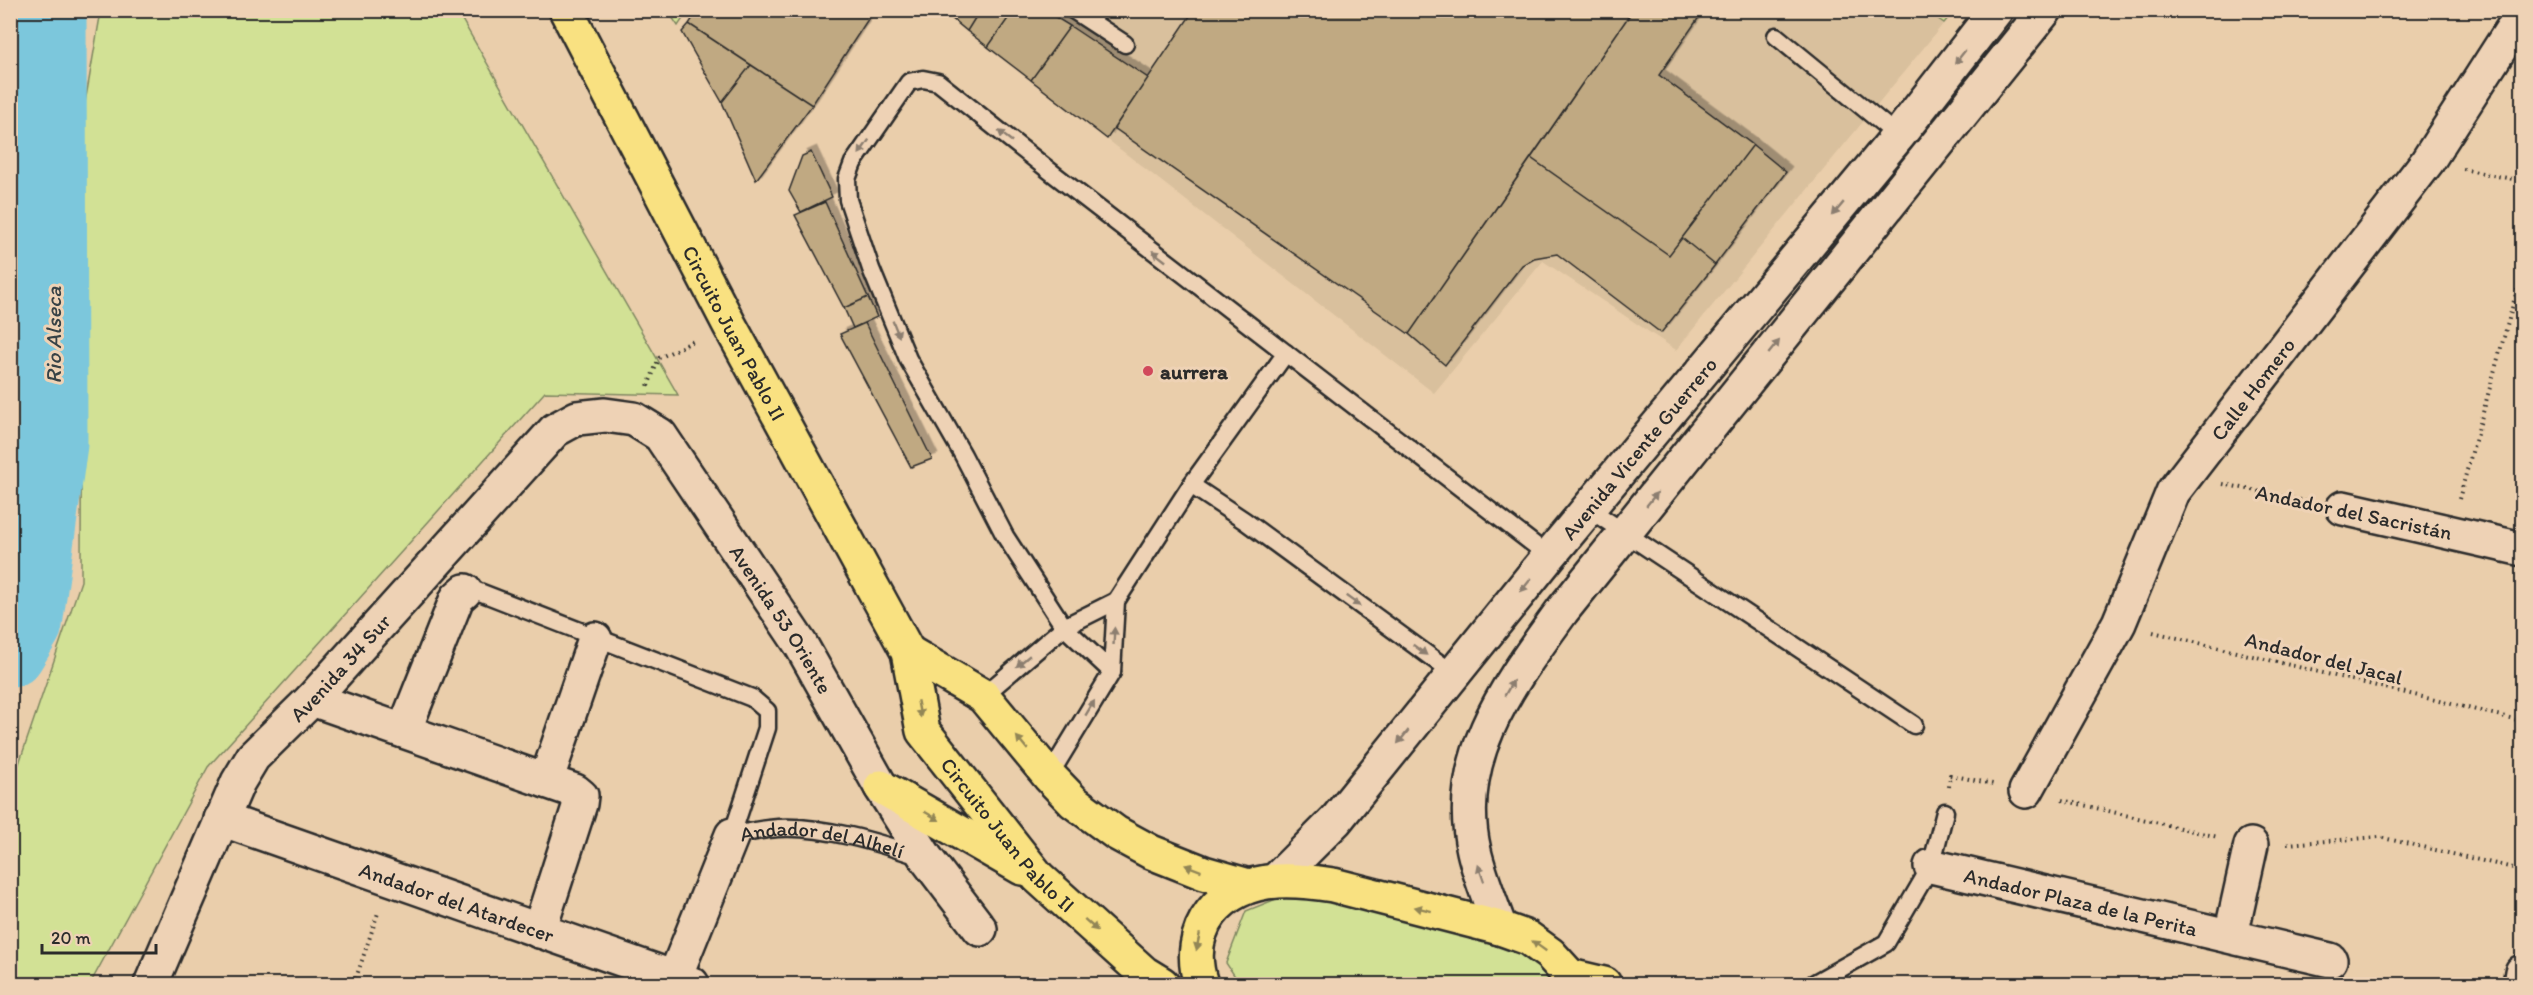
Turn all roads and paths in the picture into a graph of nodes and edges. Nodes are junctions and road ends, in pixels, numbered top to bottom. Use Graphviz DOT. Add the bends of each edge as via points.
graph roads {
  1 [pos="566,10"];
  2 [pos="1073,10"];
  3 [pos="1996,10"];
  4 [pos="2045,10"];
  5 [pos="2523,14"];
  6 [pos="1776,36"];
  7 [pos="1125,44"];
  8 [pos="1898,136"];
  9 [pos="2427,162"];
  10 [pos="2523,181"];
  11 [pos="2523,272"];
  12 [pos="1286,353"];
  13 [pos="605,415"];
  14 [pos="2184,476"];
  15 [pos="1191,485"];
  16 [pos="2343,508"];
  17 [pos="1589,509"];
  18 [pos="1626,531"];
  19 [pos="2450,532"];
  20 [pos="2523,549"];
  21 [pos="1549,556"];
  22 [pos="465,591"];
  23 [pos="1116,601"];
  24 [pos="2118,624"];
  25 [pos="1064,627"];
  26 [pos="595,639"];
  27 [pos="908,651"];
  28 [pos="1112,672"];
  29 [pos="1454,674"];
  30 [pos="983,696"];
  31 [pos="312,699"];
  32 [pos="2523,722"];
  33 [pos="1914,725"];
  34 [pos="404,730"];
  35 [pos="1049,776"];
  36 [pos="546,781"];
  37 [pos="881,787"];
  38 [pos="2025,791"];
  39 [pos="1946,812"];
  40 [pos="221,819"];
  41 [pos="732,835"];
  42 [pos="2251,845"];
  43 [pos="926,858"];
  44 [pos="1931,866"];
  45 [pos="1038,877"];
  46 [pos="389,878"];
  47 [pos="1262,883"];
  48 [pos="1500,928"];
  49 [pos="980,929"];
  50 [pos="539,931"];
  51 [pos="2231,935"];
  52 [pos="2330,960"];
  53 [pos="2523,972"];
  54 [pos="1571,980"];
  55 [pos="680,982"];
  56 [pos="152,984"];
  57 [pos="354,984"];
  58 [pos="1162,984"];
  59 [pos="1201,984"];
  60 [pos="1604,984"];
  61 [pos="1813,984"];
  62 [pos="2520,984"];
  1 -- 27 [label="main road, Circuito Juan Pablo II" via="729,324"];
  2 -- 7 [label="lane"];
  3 -- 8 [label="street, Avenida Vicente Guerrero, one-way"];
  18 -- 4 [label="street, Avenida Vicente Guerrero, one-way"];
  5 -- 9 [label="street, Calle Homero"];
  6 -- 8 [label="lane"];
  8 -- 17 [label="street, Avenida Vicente Guerrero, one-way"];
  9 -- 10 [label="path"];
  9 -- 14 [label="street, Calle Homero"];
  11 -- 19 [label="path"];
  12 -- 15 [label="lane"];
  12 -- 21 [label="lane"];
  12 -- 25 [label="lane, one-way" via="938,82 909,82 853,163 847,179 848,200 908,359 1005,536"];
  13 -- 31 [label="street, Avenida 34 Sur" via="577,418 555,430"];
  13 -- 37 [label="street, Avenida 53 Oriente" via="634,419 660,435 801,645"];
  14 -- 16 [label="path, Andador del Sacristán"];
  14 -- 24 [label="street, Calle Homero" via="2173,492"];
  15 -- 23 [label="lane"];
  15 -- 29 [label="lane, one-way"];
  16 -- 19 [label="street, Andador del Sacristán"];
  17 -- 18 [label="lane"];
  17 -- 21 [label="street, Avenida Vicente Guerrero"];
  18 -- 33 [label="lane"];
  48 -- 18 [label="street, Avenida Vicente Guerrero, one-way" via="1473,850 1473,773 1484,732 1513,680"];
  19 -- 20 [label="street, Andador del Sacristán"];
  21 -- 29 [label="street, Avenida Vicente Guerrero, one-way"];
  22 -- 26 [label="lane" via="477,591"];
  22 -- 34 [label="street" via="458,598"];
  23 -- 25 [label="lane"];
  28 -- 23 [label="lane, one-way"];
  24 -- 32 [label="path, Andador del Jacal"];
  24 -- 38 [label="street, Calle Homero"];
  25 -- 28 [label="lane"];
  25 -- 30 [label="lane, one-way"];
  26 -- 36 [label="street"];
  26 -- 41 [label="lane" via="752,698 767,711 767,728"];
  27 -- 30 [label="main road"];
  27 -- 45 [label="main road, Circuito Juan Pablo II, one-way" via="923,731"];
  35 -- 28 [label="lane, one-way"];
  29 -- 47 [label="street, Avenida Vicente Guerrero, one-way" via="1336,820"];
  35 -- 30 [label="main road, one-way"];
  31 -- 34 [label="street"];
  31 -- 40 [label="street, Avenida 34 Sur" via="253,757"];
  34 -- 36 [label="street"];
  47 -- 35 [label="main road, one-way" via="1204,873 1133,843 1074,802"];
  36 -- 50 [label="street" via="581,796"];
  37 -- 43 [label="street, Avenida 53 Oriente"];
  37 -- 45 [label="main road, one-way"];
  39 -- 44 [label="lane"];
  40 -- 46 [label="street, Andador del Atardecer"];
  40 -- 56 [label="street, Avenida 34 Sur"];
  41 -- 43 [label="lane, Andador del Alhelí" via="778,828 802,829 878,843"];
  41 -- 55 [label="street, Andador del Alhelí"];
  42 -- 51 [label="street"];
  43 -- 49 [label="street, Avenida 53 Oriente"];
  44 -- 51 [label="street, Andador Plaza de la Perita"];
  44 -- 61 [label="lane" via="1886,944"];
  45 -- 58 [label="main road, Circuito Juan Pablo II, one-way" via="1144,973"];
  46 -- 50 [label="street, Andador del Atardecer"];
  46 -- 57 [label="path"];
  48 -- 47 [label="main road, one-way" via="1333,885 1305,881"];
  47 -- 59 [label="main road, one-way" via="1232,894 1203,923 1196,944 1196,969"];
  54 -- 48 [label="main road, one-way" via="1550,954 1528,938"];
  50 -- 55 [label="street, Andador del Atardecer"];
  51 -- 52 [label="street, Andador Plaza de la Perita"];
  53 -- 62 [label="street"];
  54 -- 60 [label="main road"];
}
